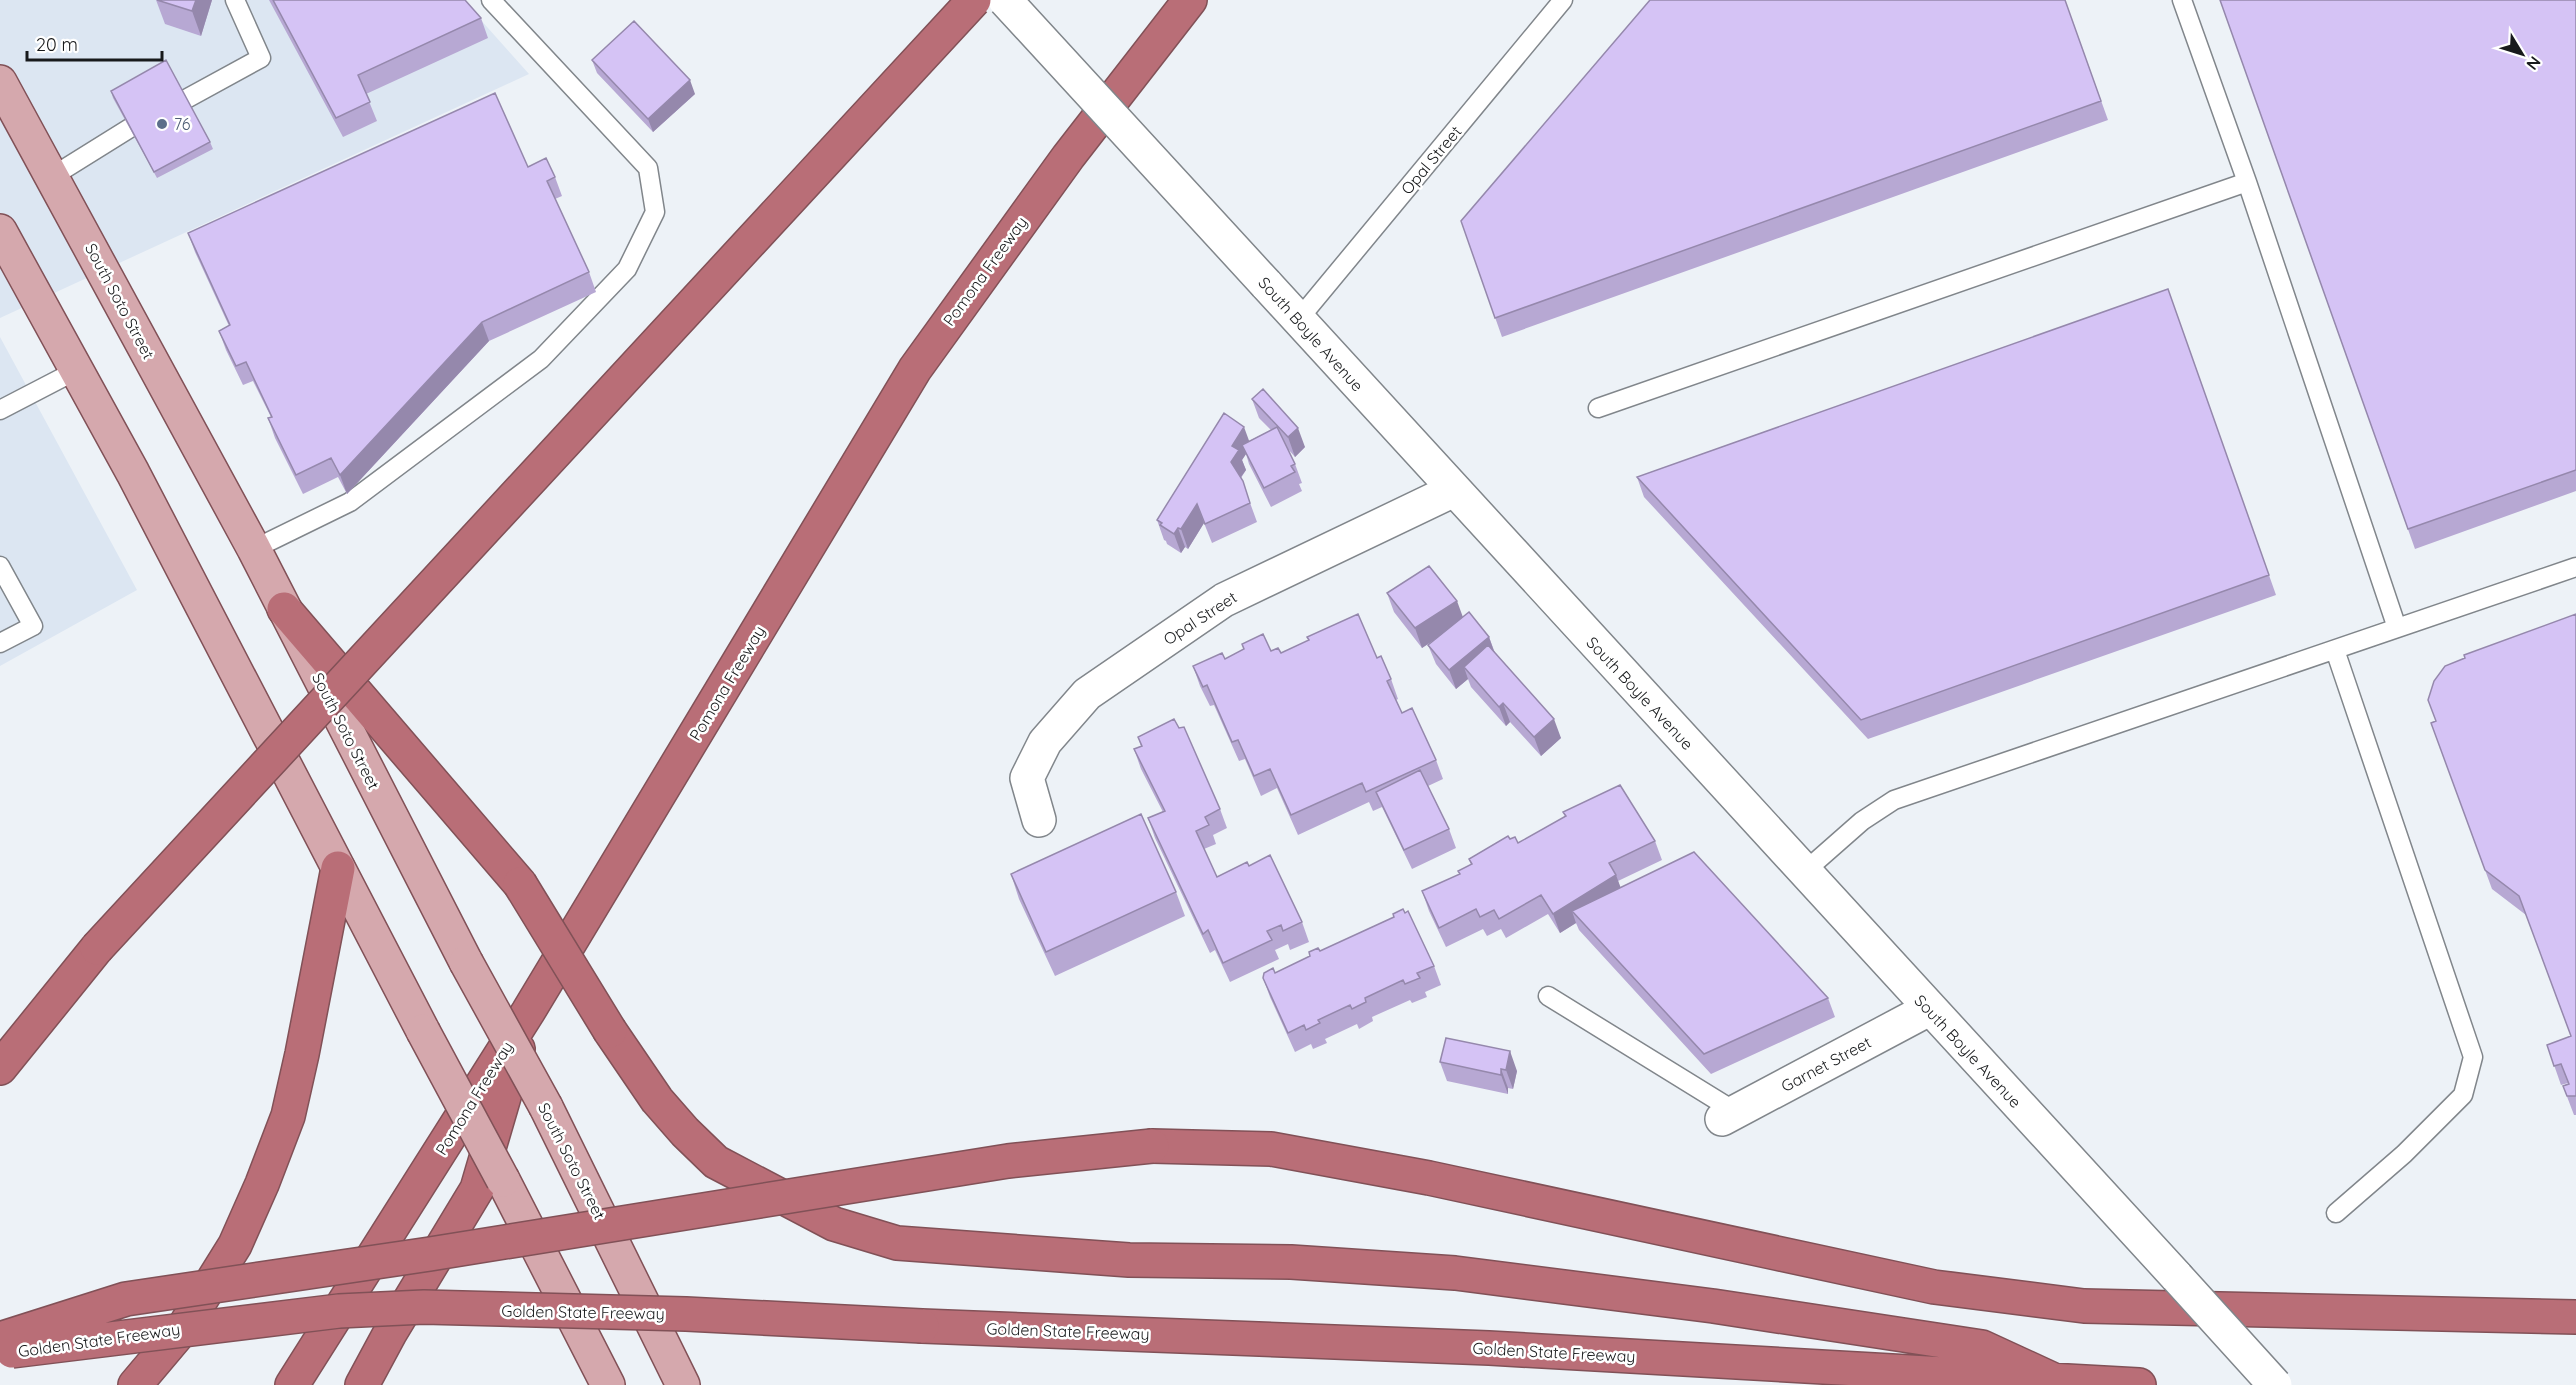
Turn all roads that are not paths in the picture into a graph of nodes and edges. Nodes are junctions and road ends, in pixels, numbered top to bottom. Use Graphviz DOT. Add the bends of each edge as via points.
graph roads {
  1 [pos="235,0"];
  2 [pos="491,0"];
  3 [pos="974,0"];
  4 [pos="1005,0"];
  5 [pos="1190,0"];
  6 [pos="1563,0"];
  7 [pos="2182,0"];
  8 [pos="0,82"];
  9 [pos="186,99"];
  10 [pos="130,128"];
  11 [pos="53,176"];
  12 [pos="2247,182"];
  13 [pos="0,231"];
  14 [pos="1298,320"];
  15 [pos="77,370"];
  16 [pos="1598,408"];
  17 [pos="0,410"];
  18 [pos="1454,490"];
  19 [pos="254,549"];
  20 [pos="0,566"];
  21 [pos="2576,567"];
  22 [pos="284,609"];
  23 [pos="2397,628"];
  24 [pos="0,643"];
  25 [pos="2335,650"];
  26 [pos="1040,820"];
  27 [pos="338,868"];
  28 [pos="1804,872"];
  29 [pos="97,948"];
  30 [pos="1548,996"];
  31 [pos="1929,1009"];
  32 [pos="528,1012"];
  33 [pos="0,1049"];
  34 [pos="0,1068"];
  35 [pos="1729,1116"];
  36 [pos="2336,1213"];
  37 [pos="2576,1317"];
  38 [pos="0,1339"];
  39 [pos="0,1353"];
  40 [pos="2058,1382"];
  41 [pos="135,1385"];
  42 [pos="292,1385"];
  43 [pos="362,1385"];
  44 [pos="608,1385"];
  45 [pos="683,1385"];
  46 [pos="2139,1385"];
  47 [pos="2275,1385"];
  1 -- 9 [label="lane" via="261,57"];
  2 -- 19 [label="lane" via="648,168 655,212 627,269 541,358 350,502"];
  3 -- 29 [label="highway, bridge"];
  4 -- 14 [label="main road, South Boyle Avenue, bridge"];
  5 -- 32 [label="highway, Pomona Freeway" via="1068,157 915,369"];
  6 -- 14 [label="lane, Opal Street"];
  7 -- 12 [label="lane"];
  8 -- 11 [label="main road, South Soto Street"];
  10 -- 11 [label="lane"];
  11 -- 19 [label="main road, South Soto Street"];
  12 -- 16 [label="lane"];
  12 -- 23 [label="lane"];
  13 -- 15 [label="main road"];
  14 -- 18 [label="main road, South Boyle Avenue"];
  15 -- 17 [label="lane"];
  15 -- 27 [label="main road"];
  18 -- 26 [label="main road, Opal Street" via="1224,600 1087,694 1045,742 1027,778"];
  18 -- 28 [label="main road, South Boyle Avenue"];
  19 -- 22 [label="main road, South Soto Street"];
  20 -- 24 [label="lane" via="33,626"];
  21 -- 23 [label="lane"];
  22 -- 40 [label="highway, bridge" via="520,884 610,1031 657,1100 685,1132 716,1161 834,1224 897,1243 1129,1260 1291,1262 1455,1273 1713,1306 1982,1347"];
  22 -- 45 [label="main road, South Soto Street, bridge" via="466,962 546,1107"];
  23 -- 25 [label="lane"];
  25 -- 28 [label="lane" via="1894,800 1862,821"];
  25 -- 36 [label="lane" via="2473,1057 2463,1095 2404,1154"];
  27 -- 41 [label="highway" via="303,1054 288,1116 262,1184 235,1245 184,1327"];
  27 -- 44 [label="main road, bridge"];
  28 -- 31 [label="main road, South Boyle Avenue"];
  29 -- 33 [label="highway"];
  29 -- 34 [label="highway"];
  30 -- 35 [label="lane"];
  31 -- 35 [label="main road, Garnet Street"];
  31 -- 47 [label="main road, South Boyle Avenue, bridge"];
  32 -- 42 [label="highway, Pomona Freeway"];
  32 -- 43 [label="highway" via="477,1189"];
  37 -- 38 [label="highway, bridge" via="2084,1306 1934,1287 1429,1178 1271,1149 1152,1146 1008,1161 453,1251 126,1299"];
  39 -- 40 [label="highway, Golden State Freeway, bridge" via="339,1311 424,1307 686,1314 1489,1348"];
  40 -- 46 [label="highway, Golden State Freeway"];
}
